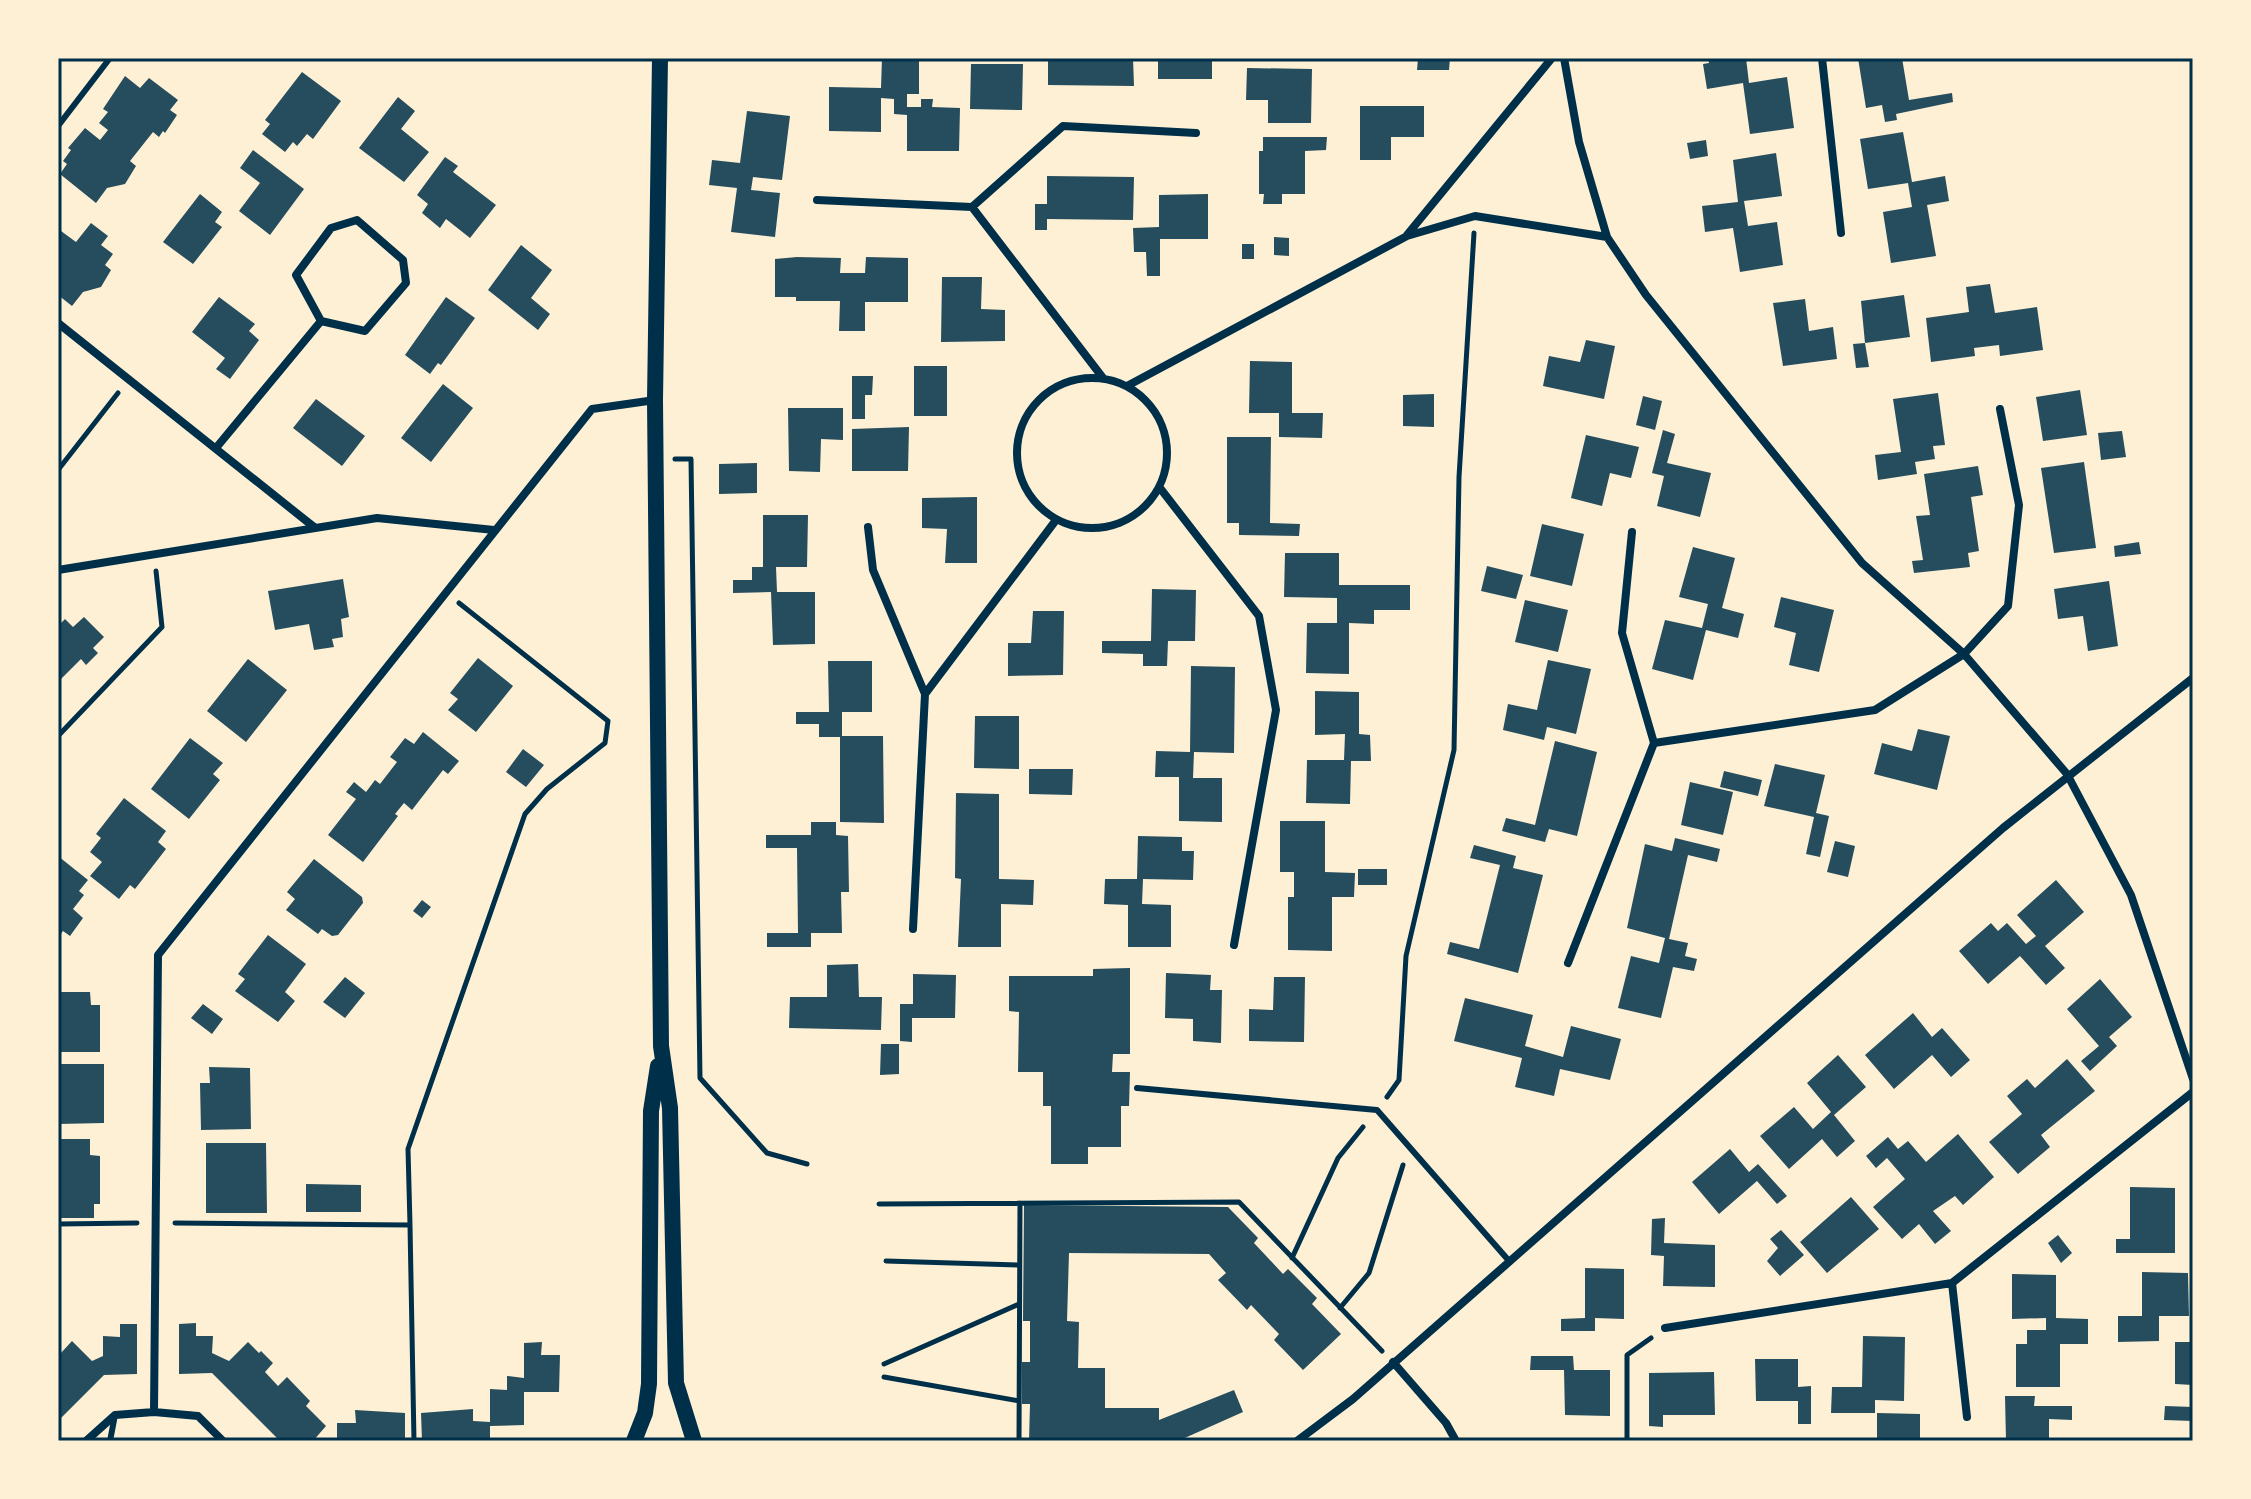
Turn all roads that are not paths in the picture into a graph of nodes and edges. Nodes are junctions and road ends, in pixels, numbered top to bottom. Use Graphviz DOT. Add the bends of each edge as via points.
graph roads {
  1 [pos="110,58"];
  2 [pos="660,58"];
  3 [pos="1552,58"];
  4 [pos="1564,58"];
  5 [pos="1822,58"];
  6 [pos="58,126"];
  7 [pos="1196,133"];
  8 [pos="817,200"];
  9 [pos="972,207"];
  10 [pos="1841,233"];
  11 [pos="1407,236"];
  12 [pos="1607,237"];
  13 [pos="321,321"];
  14 [pos="58,323"];
  15 [pos="1103,378"];
  16 [pos="1127,386"];
  17 [pos="655,400"];
  18 [pos="2000,409"];
  19 [pos="216,448"];
  20 [pos="1160,488"];
  21 [pos="1056,520"];
  22 [pos="314,527"];
  23 [pos="868,527"];
  24 [pos="494,530"];
  25 [pos="1632,532"];
  26 [pos="58,570"];
  27 [pos="1964,654"];
  28 [pos="2193,678"];
  29 [pos="925,694"];
  30 [pos="1654,743"];
  31 [pos="2067,774"];
  32 [pos="913,929"];
  33 [pos="1234,945"];
  34 [pos="1568,963"];
  35 [pos="661,1046"];
  36 [pos="2193,1079"];
  37 [pos="1137,1088"];
  38 [pos="2193,1092"];
  39 [pos="1510,1262"];
  40 [pos="1952,1283"];
  41 [pos="1665,1328"];
  42 [pos="1393,1362"];
  43 [pos="154,1412"];
  44 [pos="115,1415"];
  45 [pos="1967,1417"];
  46 [pos="86,1441"];
  47 [pos="110,1441"];
  48 [pos="223,1441"];
  49 [pos="634,1441"];
  50 [pos="694,1441"];
  51 [pos="1297,1441"];
  52 [pos="1456,1441"];
  1 -- 6 [label="lane"];
  2 -- 17 [label="main road"];
  3 -- 11 [label="street"];
  4 -- 12 [label="street" via="1579,142"];
  5 -- 10 [label="street"];
  7 -- 9 [label="street" via="1063,126"];
  8 -- 9 [label="street"];
  9 -- 15 [label="street"];
  11 -- 12 [label="street" via="1475,216"];
  11 -- 16 [label="street"];
  12 -- 27 [label="street" via="1646,295 1862,563"];
  13 -- 13 [label="street" via="365,331 406,283 403,260 357,220 331,228 296,275"];
  13 -- 19 [label="street"];
  14 -- 19 [label="street"];
  15 -- 16 [label="street"];
  15 -- 21 [label="street" via="1077,378 1052,388 1032,406 1020,429 1016,455 1022,481 1036,504"];
  16 -- 20 [label="street" via="1154,409 1164,427 1167,468"];
  17 -- 24 [label="street" via="592,409"];
  17 -- 35 [label="main road"];
  18 -- 27 [label="street" via="2019,505 2008,606"];
  19 -- 22 [label="street"];
  20 -- 21 [label="street" via="1126,521 1079,528"];
  20 -- 33 [label="street" via="1259,616 1276,710"];
  21 -- 29 [label="street"];
  22 -- 24 [label="street" via="377,518"];
  22 -- 26 [label="street"];
  23 -- 29 [label="street" via="873,570"];
  24 -- 43 [label="street" via="158,955"];
  25 -- 30 [label="street" via="1622,633"];
  27 -- 30 [label="street" via="1875,710"];
  27 -- 31 [label="street"];
  28 -- 31 [label="street"];
  29 -- 32 [label="street"];
  30 -- 34 [label="street"];
  31 -- 36 [label="street" via="2131,895"];
  31 -- 39 [label="street"];
  35 -- 49 [label="main road" via="651,1111 649,1384"];
  35 -- 50 [label="main road" via="670,1108 676,1383"];
  37 -- 39 [label="lane" via="1377,1110"];
  38 -- 40 [label="street"];
  39 -- 42 [label="street"];
  40 -- 41 [label="street"];
  40 -- 45 [label="street"];
  42 -- 51 [label="street"];
  42 -- 52 [label="street"];
  43 -- 44 [label="street"];
  43 -- 48 [label="street" via="198,1416"];
  44 -- 46 [label="street"];
  44 -- 47 [label="lane"];
}
